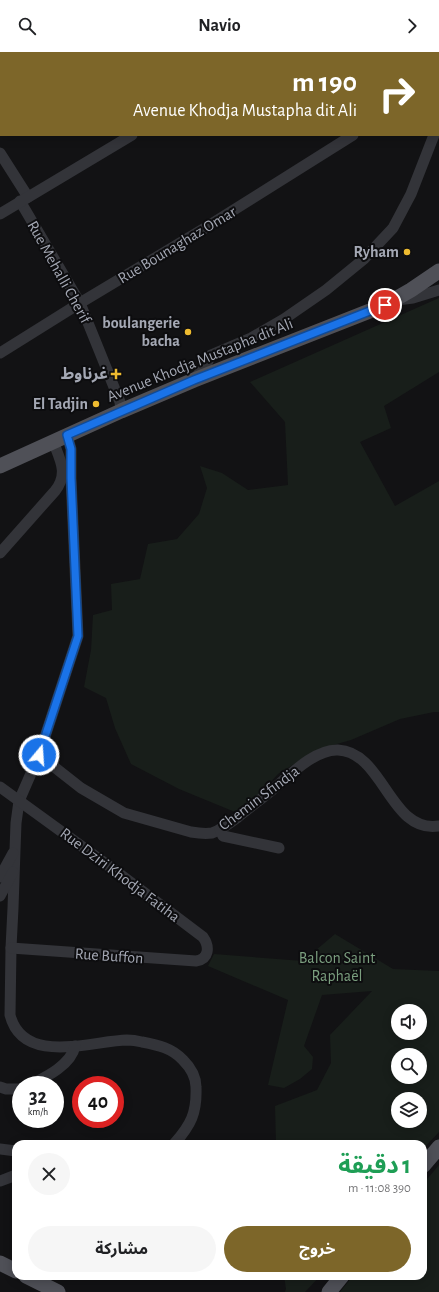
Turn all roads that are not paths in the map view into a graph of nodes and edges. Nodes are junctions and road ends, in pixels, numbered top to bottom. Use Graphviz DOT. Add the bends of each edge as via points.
graph roads {
  1 [pos="130,136"];
  2 [pos="351,136"];
  3 [pos="434,136"];
  4 [pos="0,153"];
  5 [pos="24,199"];
  6 [pos="0,214"];
  7 [pos="439,271"];
  8 [pos="439,290"];
  9 [pos="394,300"];
  10 [pos="80,303"];
  11 [pos="0,353"];
  12 [pos="194,380"];
  13 [pos="122,411"];
  14 [pos="67,435"];
  15 [pos="53,441"];
  16 [pos="0,466"];
  17 [pos="67,477"];
  18 [pos="0,553"];
  19 [pos="39,755"];
  20 [pos="0,787"];
  21 [pos="20,800"];
  22 [pos="439,826"];
  23 [pos="220,829"];
  24 [pos="279,848"];
  25 [pos="15,850"];
  26 [pos="14,870"];
  27 [pos="0,877"];
  28 [pos="0,896"];
  29 [pos="10,948"];
  30 [pos="206,957"];
  31 [pos="75,1046"];
  32 [pos="47,1076"];
  33 [pos="0,1087"];
  34 [pos="12,1089"];
  35 [pos="178,1140"];
  36 [pos="439,1147"];
  37 [pos="0,1149"];
  38 [pos="12,1150"];
  39 [pos="427,1161"];
  40 [pos="12,1176"];
  41 [pos="0,1180"];
  42 [pos="0,1263"];
  43 [pos="12,1269"];
  44 [pos="34,1280"];
  45 [pos="339,1280"];
  46 [pos="58,1292"];
  47 [pos="329,1292"];
  1 -- 5 [label="street"];
  2 -- 10 [label="street, Rue Bounaghaz Omar"];
  3 -- 12 [label="street" via="411,194 393,228 364,259 284,319 212,355"];
  4 -- 5 [label="street, Rue Mehalli Cherif"];
  5 -- 6 [label="street"];
  5 -- 10 [label="street, Rue Mehalli Cherif"];
  7 -- 9 [label="main road, Avenue Khodja Mustapha dit Ali"];
  8 -- 9 [label="street" via="413,298"];
  9 -- 12 [label="main road, Avenue Khodja Mustapha dit Ali"];
  10 -- 11 [label="street, Rue Bounaghaz Omar"];
  10 -- 13 [label="street, Rue Mehalli Cherif"];
  12 -- 13 [label="main road, Avenue Khodja Mustapha dit Ali"];
  13 -- 14 [label="main road, Avenue Khodja Mustapha dit Ali"];
  14 -- 15 [label="main road, Avenue Khodja Mustapha dit Ali"];
  14 -- 17 [label="street" via="71,446"];
  15 -- 16 [label="main road, Avenue Khodja Mustapha dit Ali"];
  15 -- 17 [label="street"];
  17 -- 18 [label="street"];
  17 -- 19 [label="street" via="78,636"];
  19 -- 21 [label="street"];
  19 -- 23 [label="street, Chemin Sfindja" via="81,788 124,813 190,832 211,833"];
  20 -- 21 [label="street, Rue Dziri Khodja Fatiha"];
  21 -- 25 [label="street"];
  21 -- 30 [label="street, Rue Dziri Khodja Fatiha" via="203,938 208,949"];
  22 -- 23 [label="street, Chemin Sfindja" via="420,825 408,818 360,758 338,750 308,761"];
  23 -- 24 [label="street" via="223,836"];
  25 -- 26 [label="street"];
  25 -- 27 [label="street"];
  26 -- 28 [label="street"];
  26 -- 29 [label="street"];
  29 -- 30 [label="street, Rue Buffon" via="196,962"];
  29 -- 31 [label="street" via="10,1015 16,1030 21,1036 36,1044"];
  31 -- 32 [label="street" via="70,1058"];
  31 -- 35 [label="street" via="129,1040 158,1045 178,1055 192,1073 196,1084 196,1100 187,1130"];
  33 -- 34 [label="street"];
  36 -- 39 [label="main road"];
  37 -- 38 [label="street"];
  40 -- 41 [label="street"];
  42 -- 43 [label="main road"];
  44 -- 46 [label="main road"];
  45 -- 47 [label="main road"];
}
